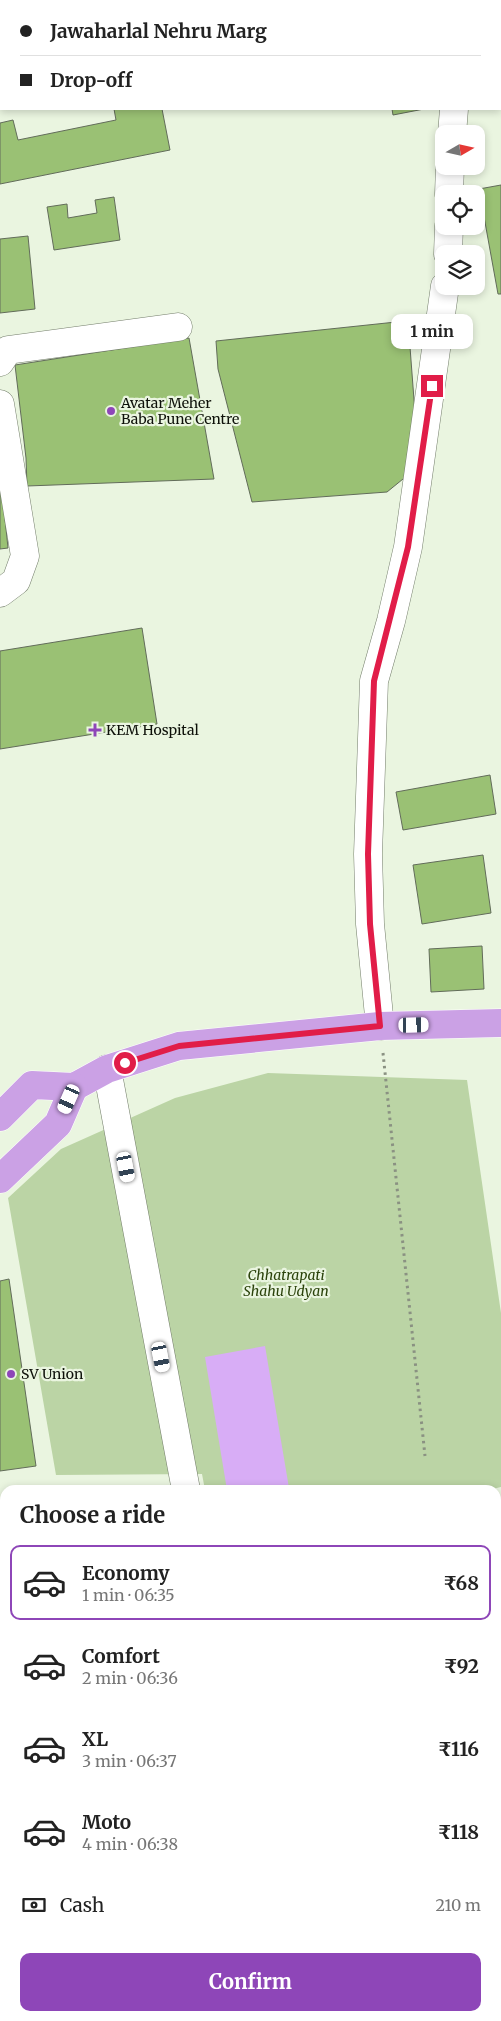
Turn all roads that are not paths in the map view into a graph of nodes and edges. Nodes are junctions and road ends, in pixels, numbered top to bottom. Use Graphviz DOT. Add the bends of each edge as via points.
graph roads {
  1 [pos="454,110"];
  2 [pos="453,125"];
  3 [pos="444,295"];
  4 [pos="178,327"];
  5 [pos="0,362"];
  6 [pos="0,404"];
  7 [pos="0,593"];
  8 [pos="501,1023"];
  9 [pos="380,1026"];
  10 [pos="107,1069"];
  11 [pos="74,1087"];
  12 [pos="0,1118"];
  13 [pos="0,1179"];
  14 [pos="185,1485"];
  1 -- 2 [label="street"];
  3 -- 9 [label="street" via="408,547 374,681 368,854 370,924"];
  4 -- 5 [label="street" via="8,350"];
  6 -- 7 [label="street" via="25,556 16,581"];
  8 -- 9 [label="main road"];
  9 -- 10 [label="main road" via="179,1046"];
  10 -- 11 [label="main road"];
  10 -- 14 [label="street"];
  11 -- 12 [label="main road" via="32,1085"];
  11 -- 13 [label="main road" via="58,1124"];
}
